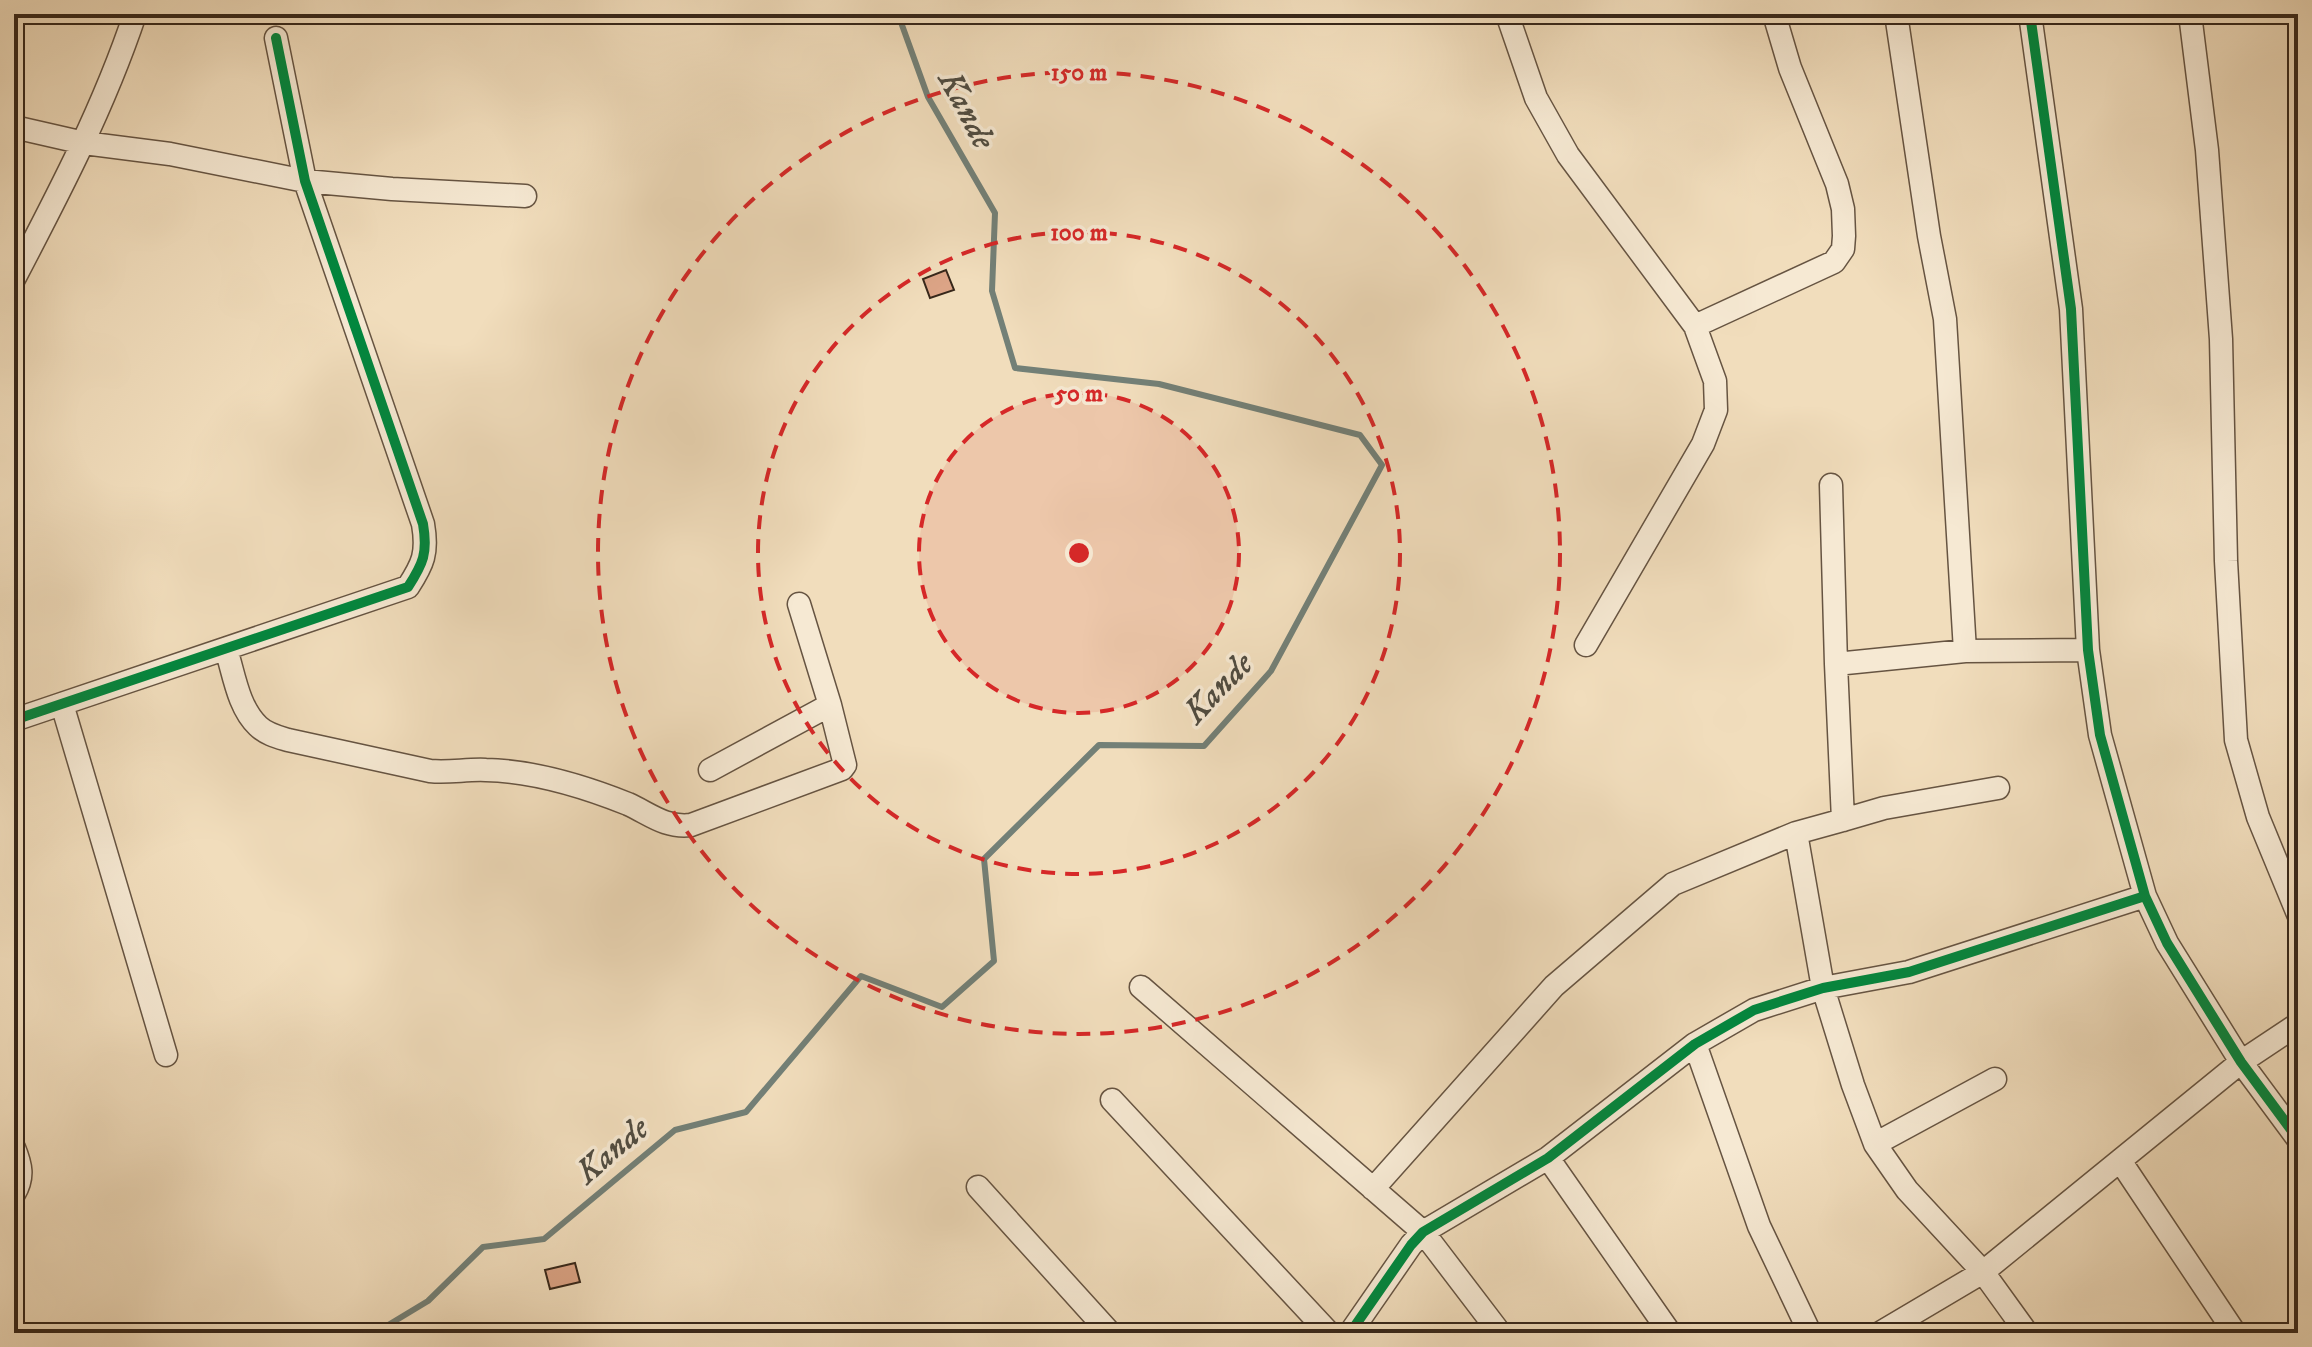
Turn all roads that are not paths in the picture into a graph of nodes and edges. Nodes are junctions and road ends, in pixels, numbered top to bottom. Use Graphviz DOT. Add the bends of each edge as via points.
graph roads {
  1 [pos="135,14"];
  2 [pos="1507,14"];
  3 [pos="1774,14"];
  4 [pos="1896,14"];
  5 [pos="2030,14"];
  6 [pos="2190,14"];
  7 [pos="276,38"];
  8 [pos="14,127"];
  9 [pos="84,143"];
  10 [pos="305,181"];
  11 [pos="525,196"];
  12 [pos="14,279"];
  13 [pos="1695,326"];
  14 [pos="1831,485"];
  15 [pos="799,604"];
  16 [pos="1586,645"];
  17 [pos="226,649"];
  18 [pos="2088,650"];
  19 [pos="1965,651"];
  20 [pos="1836,664"];
  21 [pos="62,704"];
  22 [pos="830,705"];
  23 [pos="14,720"];
  24 [pos="710,770"];
  25 [pos="1998,788"];
  26 [pos="1843,820"];
  27 [pos="1796,833"];
  28 [pos="2145,896"];
  29 [pos="2298,914"];
  30 [pos="1141,987"];
  31 [pos="1823,988"];
  32 [pos="2298,1024"];
  33 [pos="1695,1044"];
  34 [pos="166,1055"];
  35 [pos="2241,1062"];
  36 [pos="1995,1079"];
  37 [pos="1112,1100"];
  38 [pos="2298,1139"];
  39 [pos="1875,1144"];
  40 [pos="14,1148"];
  41 [pos="1548,1158"];
  42 [pos="2121,1162"];
  43 [pos="978,1187"];
  44 [pos="1373,1189"];
  45 [pos="14,1194"];
  46 [pos="1423,1232"];
  47 [pos="1983,1272"];
  48 [pos="1110,1333"];
  49 [pos="1329,1333"];
  50 [pos="1350,1333"];
  51 [pos="1500,1333"];
  52 [pos="1670,1333"];
  53 [pos="1810,1333"];
  54 [pos="1880,1333"];
  55 [pos="2027,1333"];
  56 [pos="2235,1333"];
  1 -- 9 [label="street"];
  2 -- 13 [label="street" via="1536,98 1568,155"];
  3 -- 13 [label="street" via="1837,184 1843,249 1834,262"];
  4 -- 19 [label="street" via="1945,319"];
  5 -- 18 [label="street" via="2071,309"];
  6 -- 29 [label="street" via="2207,150 2221,339 2236,740 2258,817"];
  7 -- 10 [label="street"];
  8 -- 9 [label="street"];
  9 -- 10 [label="street"];
  9 -- 12 [label="street"];
  10 -- 11 [label="street"];
  10 -- 17 [label="street" via="423,524 422,565 408,587"];
  13 -- 16 [label="street" via="1715,381 1716,410 1703,444"];
  14 -- 20 [label="street"];
  15 -- 22 [label="street"];
  17 -- 21 [label="street"];
  17 -- 22 [label="street" via="242,703 270,734 430,771 512,771 590,789 668,825 691,825 842,769 845,760"];
  18 -- 19 [label="street"];
  18 -- 28 [label="street" via="2100,735"];
  19 -- 20 [label="street"];
  20 -- 26 [label="street"];
  21 -- 23 [label="street"];
  21 -- 34 [label="street"];
  22 -- 24 [label="street"];
  25 -- 26 [label="street"];
  26 -- 27 [label="street"];
  27 -- 31 [label="street"];
  27 -- 44 [label="street" via="1673,884 1614,932 1554,986"];
  28 -- 31 [label="street" via="1909,972"];
  28 -- 35 [label="street" via="2167,943"];
  30 -- 44 [label="street"];
  31 -- 33 [label="street" via="1754,1010"];
  31 -- 39 [label="street"];
  32 -- 35 [label="street"];
  33 -- 41 [label="street"];
  33 -- 53 [label="street" via="1759,1226"];
  35 -- 38 [label="street"];
  35 -- 42 [label="street"];
  36 -- 39 [label="street"];
  37 -- 49 [label="street"];
  39 -- 47 [label="street" via="1907,1190"];
  40 -- 45 [label="street" via="22,1168"];
  41 -- 46 [label="street"];
  41 -- 52 [label="street"];
  42 -- 47 [label="street"];
  42 -- 56 [label="street"];
  43 -- 48 [label="street"];
  44 -- 46 [label="street"];
  46 -- 50 [label="street"];
  46 -- 51 [label="street"];
  47 -- 54 [label="street"];
  47 -- 55 [label="street"];
}
